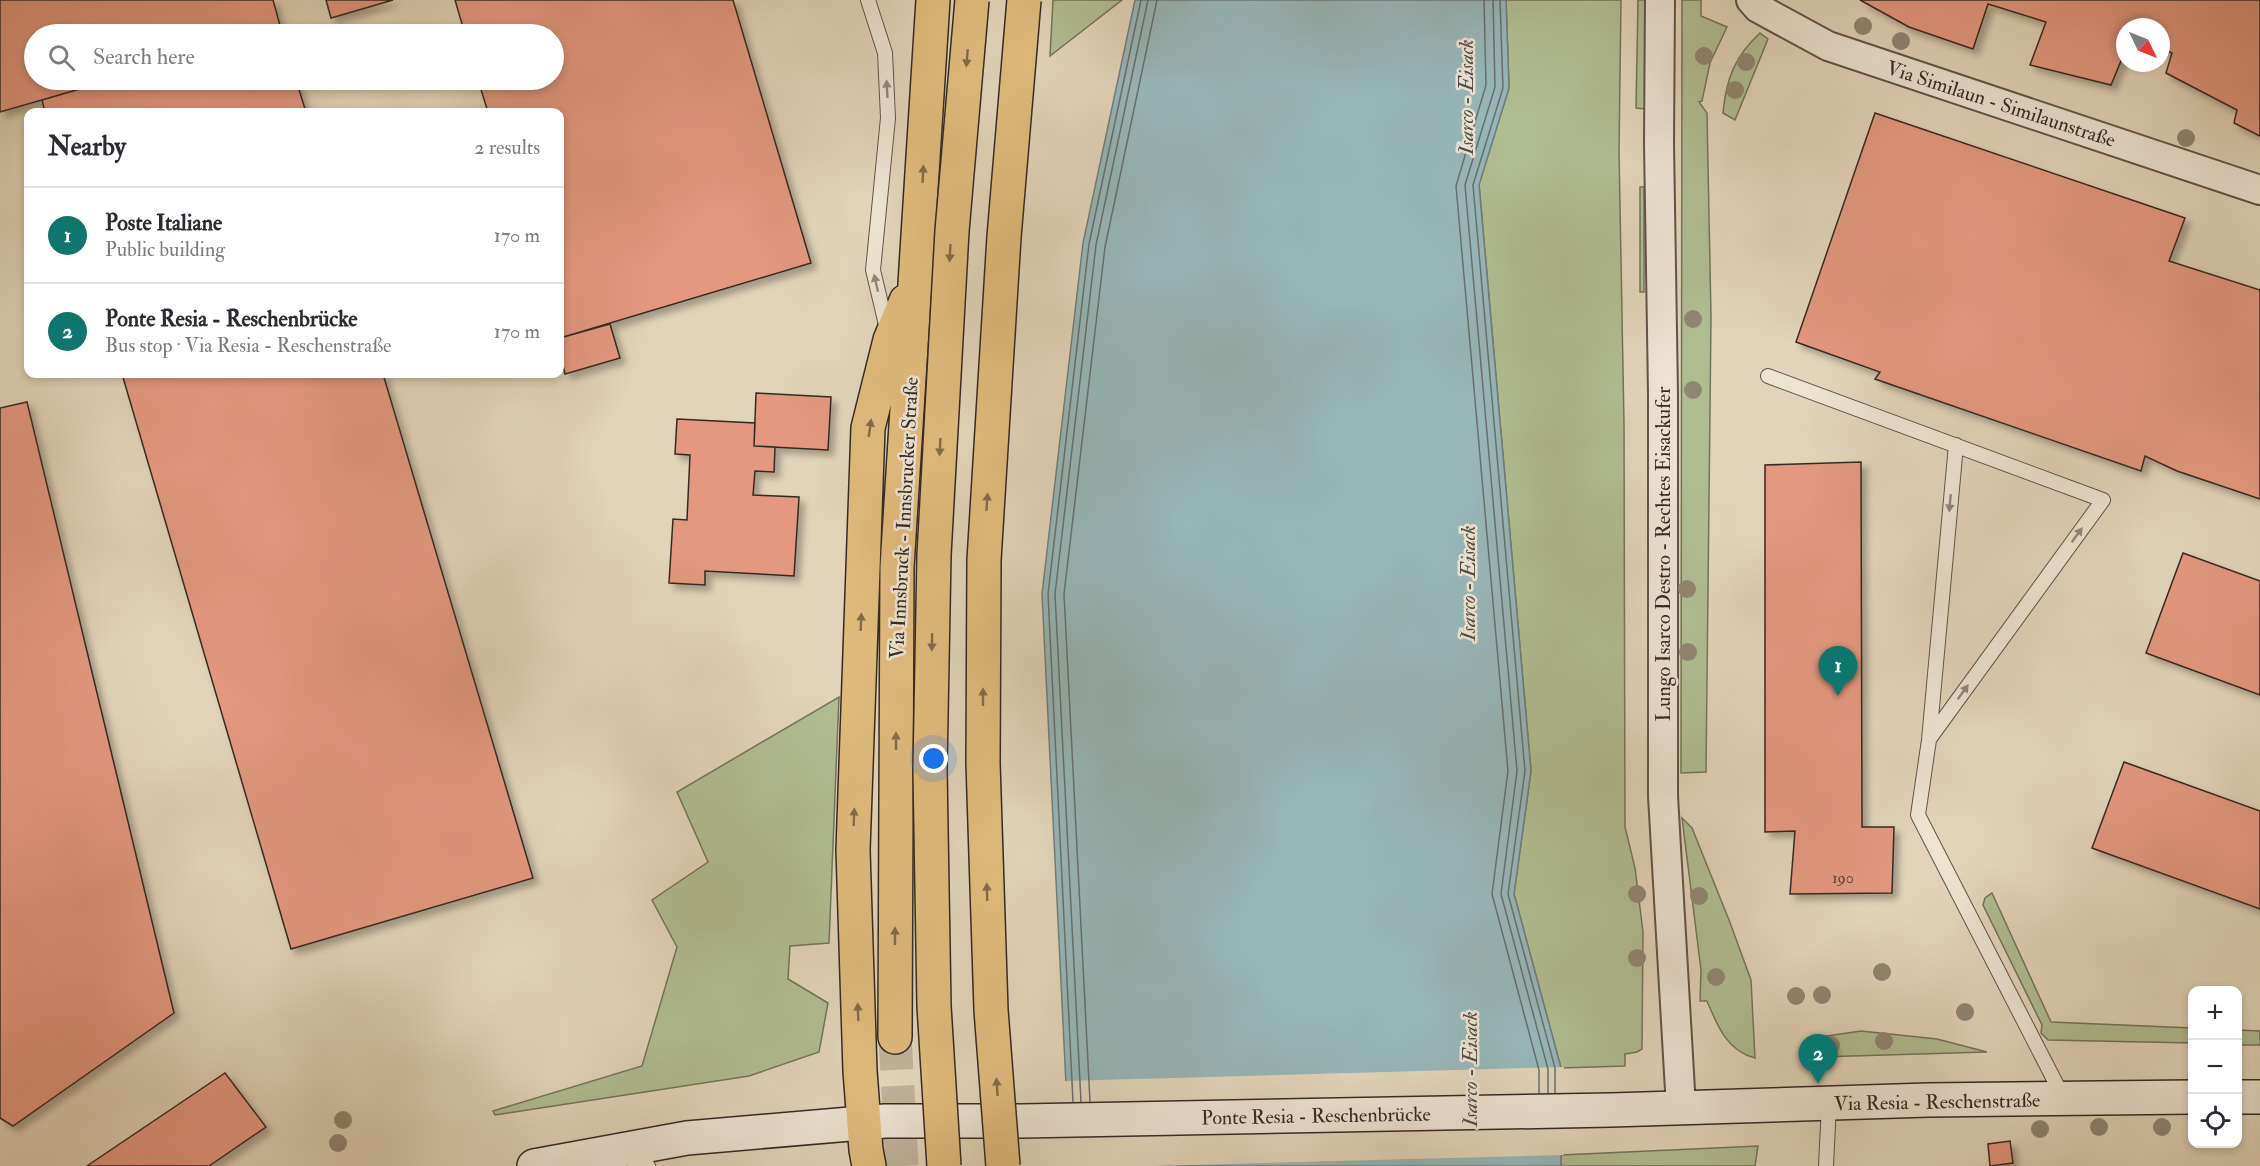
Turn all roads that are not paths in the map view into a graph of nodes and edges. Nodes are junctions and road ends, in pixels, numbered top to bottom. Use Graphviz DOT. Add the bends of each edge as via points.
graph roads {
  1 [pos="868,0"];
  2 [pos="933,0"];
  3 [pos="972,0"];
  4 [pos="1024,0"];
  5 [pos="1660,0"];
  6 [pos="1751,0"];
  7 [pos="2260,190"];
  8 [pos="917,274"];
  9 [pos="890,340"];
  10 [pos="1768,376"];
  11 [pos="1956,445"];
  12 [pos="1929,740"];
  13 [pos="895,1036"];
  14 [pos="2188,1097"];
  15 [pos="2242,1097"];
  16 [pos="2260,1097"];
  17 [pos="2064,1099"];
  18 [pos="1829,1104"];
  19 [pos="1681,1108"];
  20 [pos="864,1124"];
  21 [pos="609,1151"];
  22 [pos="534,1166"];
  23 [pos="648,1166"];
  24 [pos="869,1166"];
  25 [pos="944,1166"];
  26 [pos="1003,1166"];
  27 [pos="1826,1166"];
  9 -- 1 [label="lane, one-way" via="873,270 888,118 885,53"];
  8 -- 2 [label="main road, Via Innsbruck - Innsbrucker Straße, one-way"];
  3 -- 25 [label="main road, one-way, bridge" via="952,231 934,555 930,769 934,1006"];
  26 -- 4 [label="main road, one-way, bridge" via="991,1010 983,763 984,560 1004,237"];
  5 -- 19 [label="street, Lungo Isarco Destro - Rechtes Eisackufer" via="1663,796"];
  6 -- 7 [label="street, Via Similaun - Similaunstraße" via="1758,8 1828,46"];
  8 -- 9 [label="main road"];
  13 -- 8 [label="main road, Via Innsbruck - Innsbrucker Straße, one-way" via="897,567"];
  20 -- 9 [label="main road, one-way" via="853,850 868,428"];
  10 -- 11 [label="lane"];
  11 -- 12 [label="lane, one-way"];
  12 -- 11 [label="lane, one-way" via="2103,500"];
  12 -- 17 [label="lane" via="1918,815"];
  14 -- 17 [label="main road, Via Resia - Reschenstraße"];
  15 -- 16 [label="main road"];
  17 -- 18 [label="main road, Via Resia - Reschenstraße"];
  18 -- 19 [label="main road, Via Resia - Reschenstraße"];
  18 -- 27 [label="lane"];
  19 -- 20 [label="main road, Ponte Resia - Reschenbrücke"];
  20 -- 21 [label="main road, Ponte Resia - Reschenbrücke" via="687,1138"];
  20 -- 24 [label="main road"];
  21 -- 22 [label="main road, Ponte Resia - Reschenbrücke"];
  21 -- 23 [label="lane"];
}
